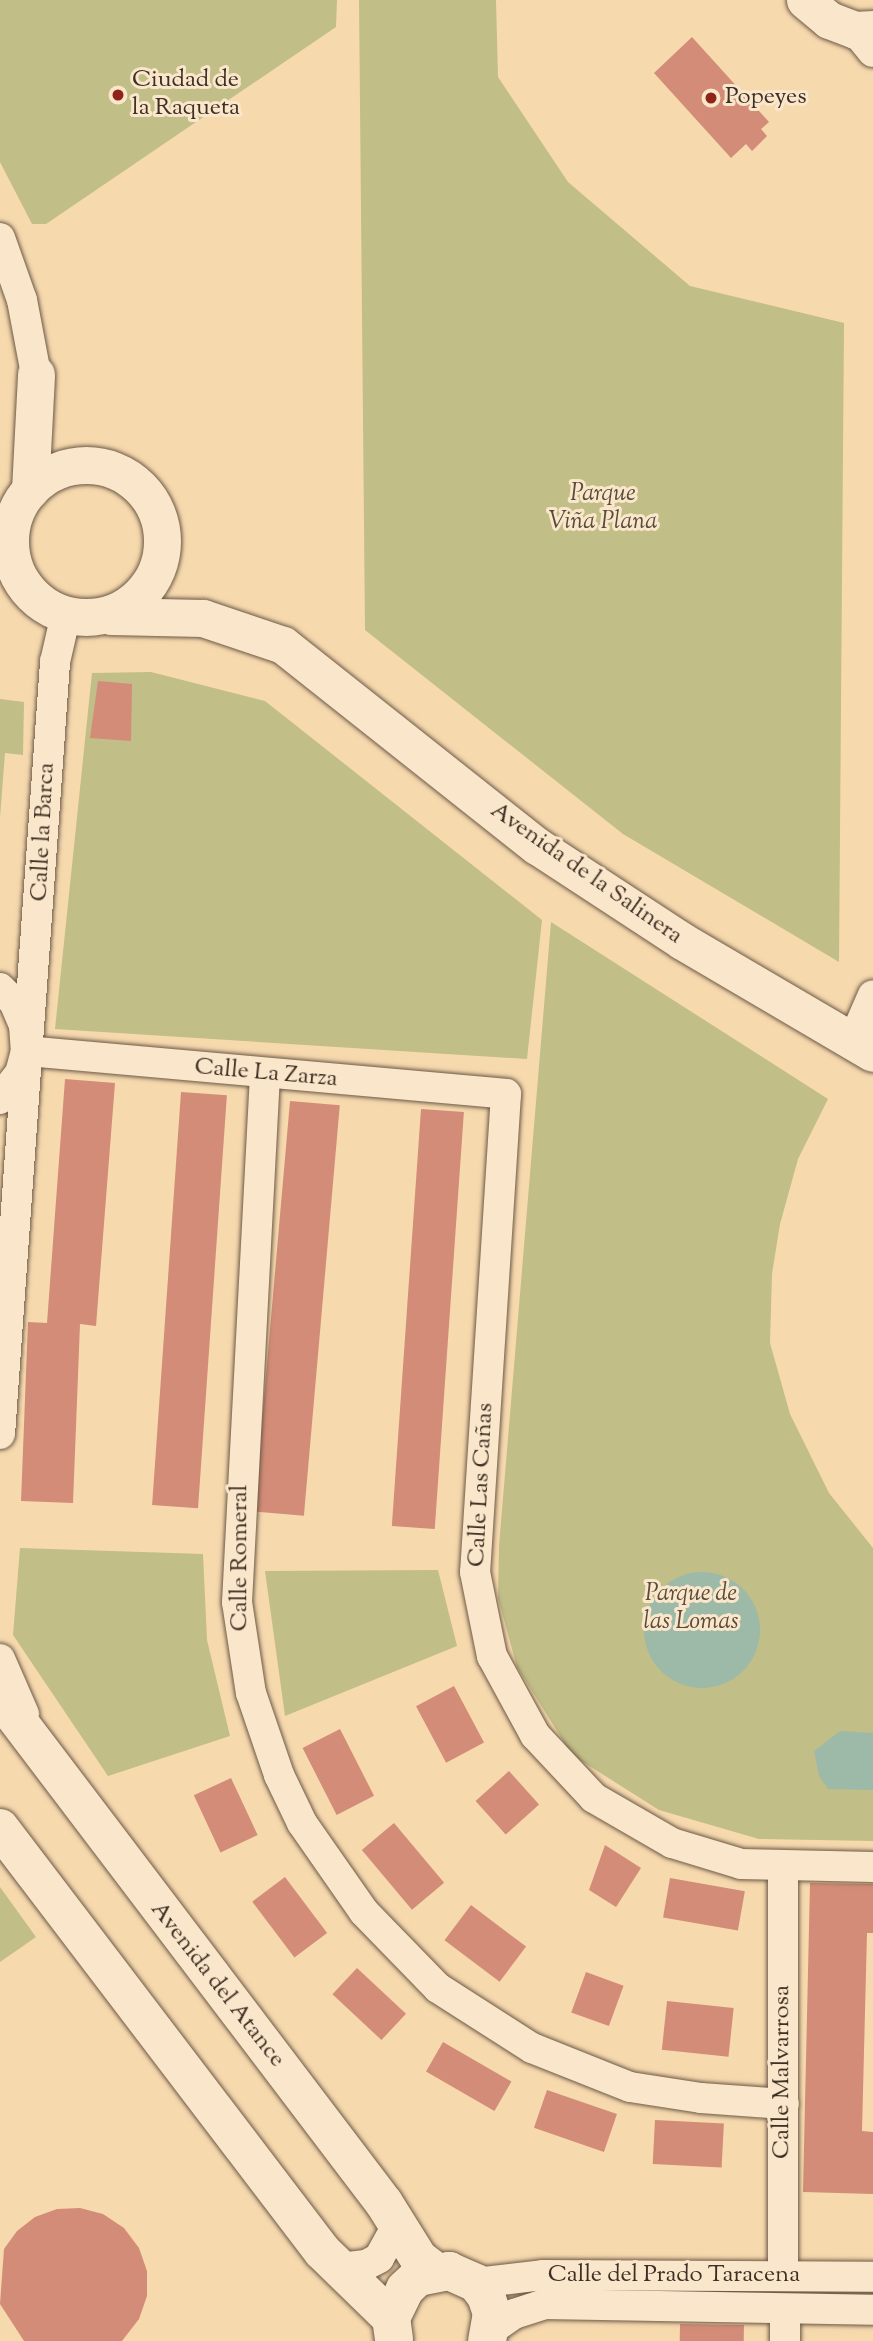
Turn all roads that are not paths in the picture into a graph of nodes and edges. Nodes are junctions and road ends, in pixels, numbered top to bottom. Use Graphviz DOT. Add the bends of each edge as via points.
graph roads {
  1 [pos="805,0"];
  2 [pos="867,37"];
  3 [pos="0,238"];
  4 [pos="36,374"];
  5 [pos="89,463"];
  6 [pos="15,510"];
  7 [pos="155,572"];
  8 [pos="34,603"];
  9 [pos="111,615"];
  10 [pos="203,618"];
  11 [pos="38,948"];
  12 [pos="0,981"];
  13 [pos="0,988"];
  14 [pos="873,995"];
  15 [pos="862,1048"];
  16 [pos="26,1051"];
  17 [pos="265,1075"];
  18 [pos="506,1094"];
  19 [pos="0,1099"];
  20 [pos="0,1114"];
  21 [pos="23,1139"];
  22 [pos="0,1434"];
  23 [pos="0,1659"];
  24 [pos="0,1697"];
  25 [pos="42,1752"];
  26 [pos="0,1828"];
  27 [pos="873,1867"];
  28 [pos="783,1868"];
  29 [pos="784,2104"];
  30 [pos="398,2224"];
  31 [pos="340,2268"];
  32 [pos="435,2271"];
  33 [pos="783,2276"];
  34 [pos="873,2277"];
  35 [pos="475,2283"];
  36 [pos="785,2309"];
  37 [pos="873,2310"];
  38 [pos="393,2329"];
  39 [pos="489,2335"];
  40 [pos="785,2341"];
  1 -- 2 [label="street" via="829,20"];
  3 -- 4 [label="street" via="22,300"];
  4 -- 5 [label="street" via="55,426"];
  4 -- 6 [label="street"];
  5 -- 6 [label="street" via="54,470"];
  5 -- 7 [label="street" via="122,474 152,502 162,544"];
  6 -- 8 [label="street" via="8,544 10,560"];
  7 -- 9 [label="street" via="135,601"];
  7 -- 10 [label="street, Avenida de la Salinera" via="179,604"];
  8 -- 9 [label="street"];
  8 -- 11 [label="street, Calle la Barca" via="55,662"];
  9 -- 10 [label="street, Avenida de la Salinera"];
  10 -- 15 [label="street, Avenida de la Salinera" via="283,645 537,846 682,941"];
  11 -- 12 [label="street" via="19,970"];
  11 -- 16 [label="street, Calle la Barca"];
  13 -- 16 [label="street, Calle la Barca" via="14,1002 24,1025"];
  14 -- 15 [label="street"];
  16 -- 17 [label="street, Calle La Zarza"];
  16 -- 19 [label="street, Calle la Barca" via="20,1073"];
  16 -- 21 [label="street, Calle la Barca"];
  17 -- 18 [label="street, Calle La Zarza"];
  17 -- 29 [label="street, Calle Romeral" via="237,1602 251,1693 279,1775 302,1823 364,1912 438,1988 532,2048 630,2087"];
  18 -- 28 [label="street, Calle Las Cañas" via="475,1572 492,1656 535,1735 593,1798 672,1843 741,1864"];
  20 -- 21 [label="street"];
  21 -- 22 [label="street, Calle la Barca"];
  23 -- 25 [label="street"];
  24 -- 25 [label="main road, Avenida del Atance"];
  25 -- 30 [label="main road, Avenida del Atance"];
  26 -- 31 [label="main road" via="322,2251"];
  27 -- 28 [label="street, Calle Las Cañas"];
  28 -- 29 [label="street, Calle Malvarrosa"];
  29 -- 33 [label="street, Calle Malvarrosa"];
  30 -- 31 [label="street" via="379,2258 366,2265"];
  30 -- 32 [label="main road, Avenida del Atance" via="419,2259"];
  31 -- 38 [label="main road"];
  32 -- 35 [label="main road" via="464,2275"];
  32 -- 38 [label="main road" via="405,2289"];
  33 -- 34 [label="street, Calle del Prado Taracena"];
  33 -- 35 [label="street, Calle del Prado Taracena" via="543,2275"];
  35 -- 39 [label="main road" via="492,2313"];
  36 -- 37 [label="street, Calle del Prado Taracena"];
  36 -- 39 [label="street, Calle del Prado Taracena" via="544,2304 514,2314"];
  36 -- 40 [label="street"];
}
